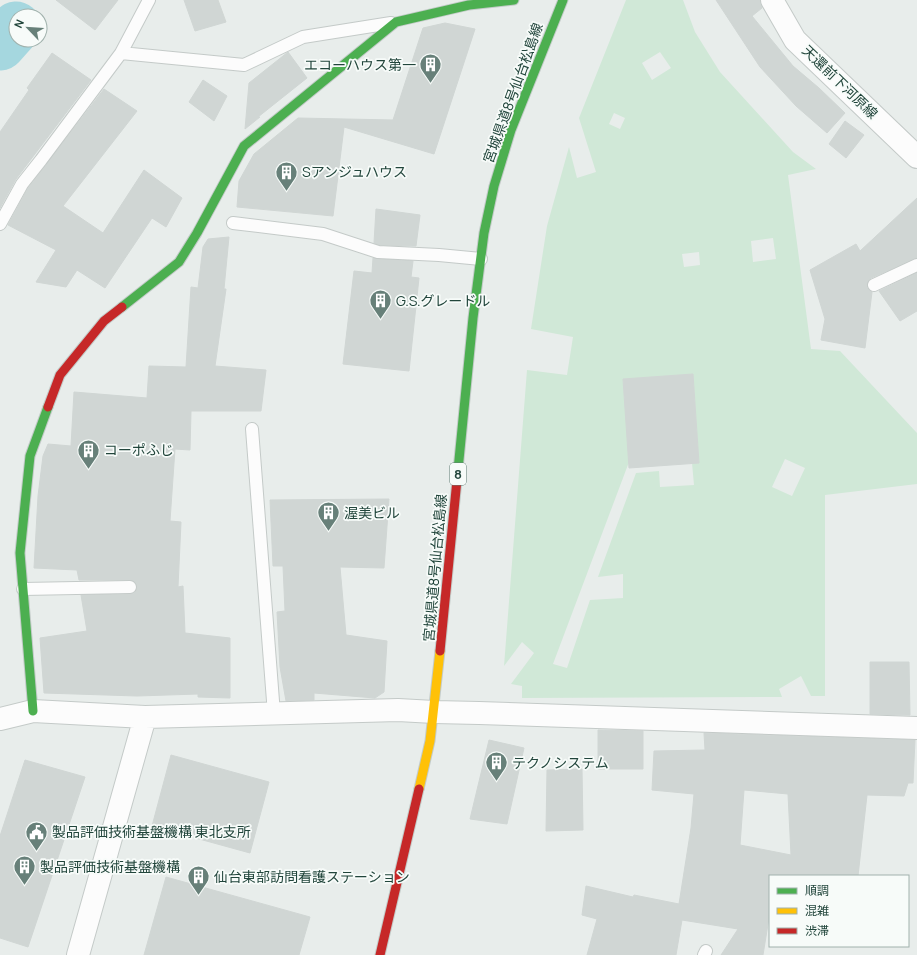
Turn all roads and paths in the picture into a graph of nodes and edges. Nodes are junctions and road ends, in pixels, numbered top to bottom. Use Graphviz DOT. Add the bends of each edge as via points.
graph roads {
  1 [pos="149,0"];
  2 [pos="514,0"];
  3 [pos="563,0"];
  4 [pos="772,0"];
  5 [pos="396,22"];
  6 [pos="121,53"];
  7 [pos="917,157"];
  8 [pos="232,223"];
  9 [pos="0,224"];
  10 [pos="481,259"];
  11 [pos="917,265"];
  12 [pos="874,285"];
  13 [pos="252,429"];
  14 [pos="130,588"];
  15 [pos="23,589"];
  16 [pos="33,711"];
  17 [pos="434,712"];
  18 [pos="274,714"];
  19 [pos="145,717"];
  20 [pos="0,719"];
  21 [pos="917,728"];
  22 [pos="78,955"];
  23 [pos="380,955"];
  1 -- 6 [label="lane"];
  2 -- 5 [label="main road" via="469,5"];
  3 -- 10 [label="main road, 宮城県道8号仙台松島線 / 8" via="511,130 494,186"];
  4 -- 7 [label="street, 天還前下河原線" via="795,40"];
  5 -- 6 [label="lane" via="302,37 244,65"];
  5 -- 15 [label="main road" via="244,146 179,262 104,321 60,375 30,456 20,553"];
  6 -- 9 [label="lane" via="22,184"];
  8 -- 10 [label="lane" via="324,234 378,252"];
  10 -- 17 [label="main road, 宮城県道8号仙台松島線 / 8"];
  11 -- 12 [label="lane"];
  13 -- 18 [label="lane"];
  14 -- 15 [label="lane"];
  15 -- 16 [label="main road"];
  16 -- 19 [label="street"];
  16 -- 20 [label="street"];
  17 -- 18 [label="street" via="398,710"];
  17 -- 21 [label="street"];
  17 -- 23 [label="main road, 宮城県道8号仙台松島線 / 8" via="430,740"];
  18 -- 19 [label="street"];
  19 -- 22 [label="street"];
}
